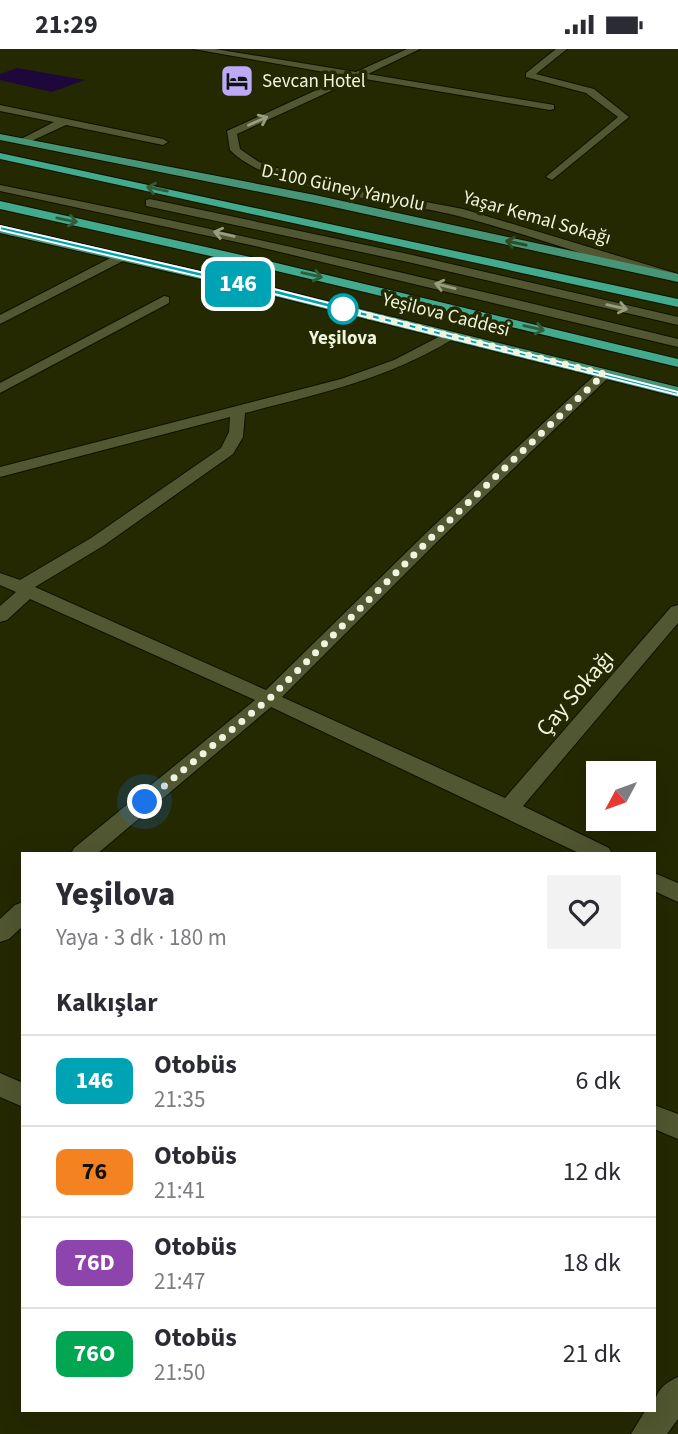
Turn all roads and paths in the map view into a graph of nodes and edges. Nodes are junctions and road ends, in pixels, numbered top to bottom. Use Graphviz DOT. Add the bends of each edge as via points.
graph roads {
  1 [pos="198,49"];
  2 [pos="415,49"];
  3 [pos="562,49"];
  4 [pos="356,77"];
  5 [pos="550,107"];
  6 [pos="0,108"];
  7 [pos="65,121"];
  8 [pos="0,137"];
  9 [pos="25,141"];
  10 [pos="163,142"];
  11 [pos="0,156"];
  12 [pos="552,177"];
  13 [pos="0,188"];
  14 [pos="133,200"];
  15 [pos="0,205"];
  16 [pos="0,229"];
  17 [pos="120,257"];
  18 [pos="678,278"];
  19 [pos="164,300"];
  20 [pos="678,303"];
  21 [pos="0,320"];
  22 [pos="678,321"];
  23 [pos="448,336"];
  24 [pos="678,343"];
  25 [pos="678,363"];
  26 [pos="604,374"];
  27 [pos="0,389"];
  28 [pos="678,392"];
  29 [pos="237,410"];
  30 [pos="0,473"];
  31 [pos="0,578"];
  32 [pos="24,590"];
  33 [pos="678,611"];
  34 [pos="0,616"];
  35 [pos="270,698"];
  36 [pos="509,808"];
  37 [pos="84,852"];
  38 [pos="597,852"];
  39 [pos="656,882"];
  40 [pos="678,893"];
  41 [pos="21,913"];
  42 [pos="0,933"];
  43 [pos="0,1084"];
  44 [pos="21,1095"];
  45 [pos="656,1117"];
  46 [pos="678,1126"];
  47 [pos="678,1393"];
  48 [pos="647,1421"];
  1 -- 4 [label="street"];
  2 -- 4 [label="street, Yaşar Kemal Sokağı"];
  3 -- 12 [label="street" via="529,75 590,91 624,117"];
  4 -- 5 [label="street"];
  18 -- 4 [label="street, Yaşar Kemal Sokağı, one-way" via="459,212 313,184 255,164 235,150 231,133"];
  6 -- 7 [label="street"];
  7 -- 9 [label="street"];
  7 -- 10 [label="street"];
  8 -- 9 [label="main road, D-100 Güney Yanyolu"];
  18 -- 9 [label="main road, D-100 Güney Yanyolu, one-way"];
  20 -- 11 [label="highway, one-way"];
  24 -- 13 [label="street, one-way" via="376,269"];
  14 -- 22 [label="street, one-way"];
  15 -- 25 [label="highway, one-way"];
  16 -- 17 [label="main road, Yeşilova Caddesi"];
  17 -- 21 [label="street"];
  17 -- 23 [label="main road, Yeşilova Caddesi"];
  19 -- 27 [label="street"];
  23 -- 26 [label="main road, Yeşilova Caddesi"];
  23 -- 29 [label="street" via="413,358 374,374"];
  26 -- 28 [label="main road, Yeşilova Caddesi"];
  26 -- 35 [label="street"];
  29 -- 30 [label="street"];
  29 -- 32 [label="street" via="239,428 227,451"];
  31 -- 32 [label="street"];
  32 -- 34 [label="street"];
  32 -- 35 [label="street"];
  33 -- 36 [label="street, Çay Sokağı"];
  35 -- 36 [label="street"];
  35 -- 37 [label="street"];
  36 -- 38 [label="street"];
  39 -- 40 [label="street"];
  41 -- 42 [label="street"];
  43 -- 44 [label="street"];
  45 -- 46 [label="street"];
  47 -- 48 [label="street"];
}
